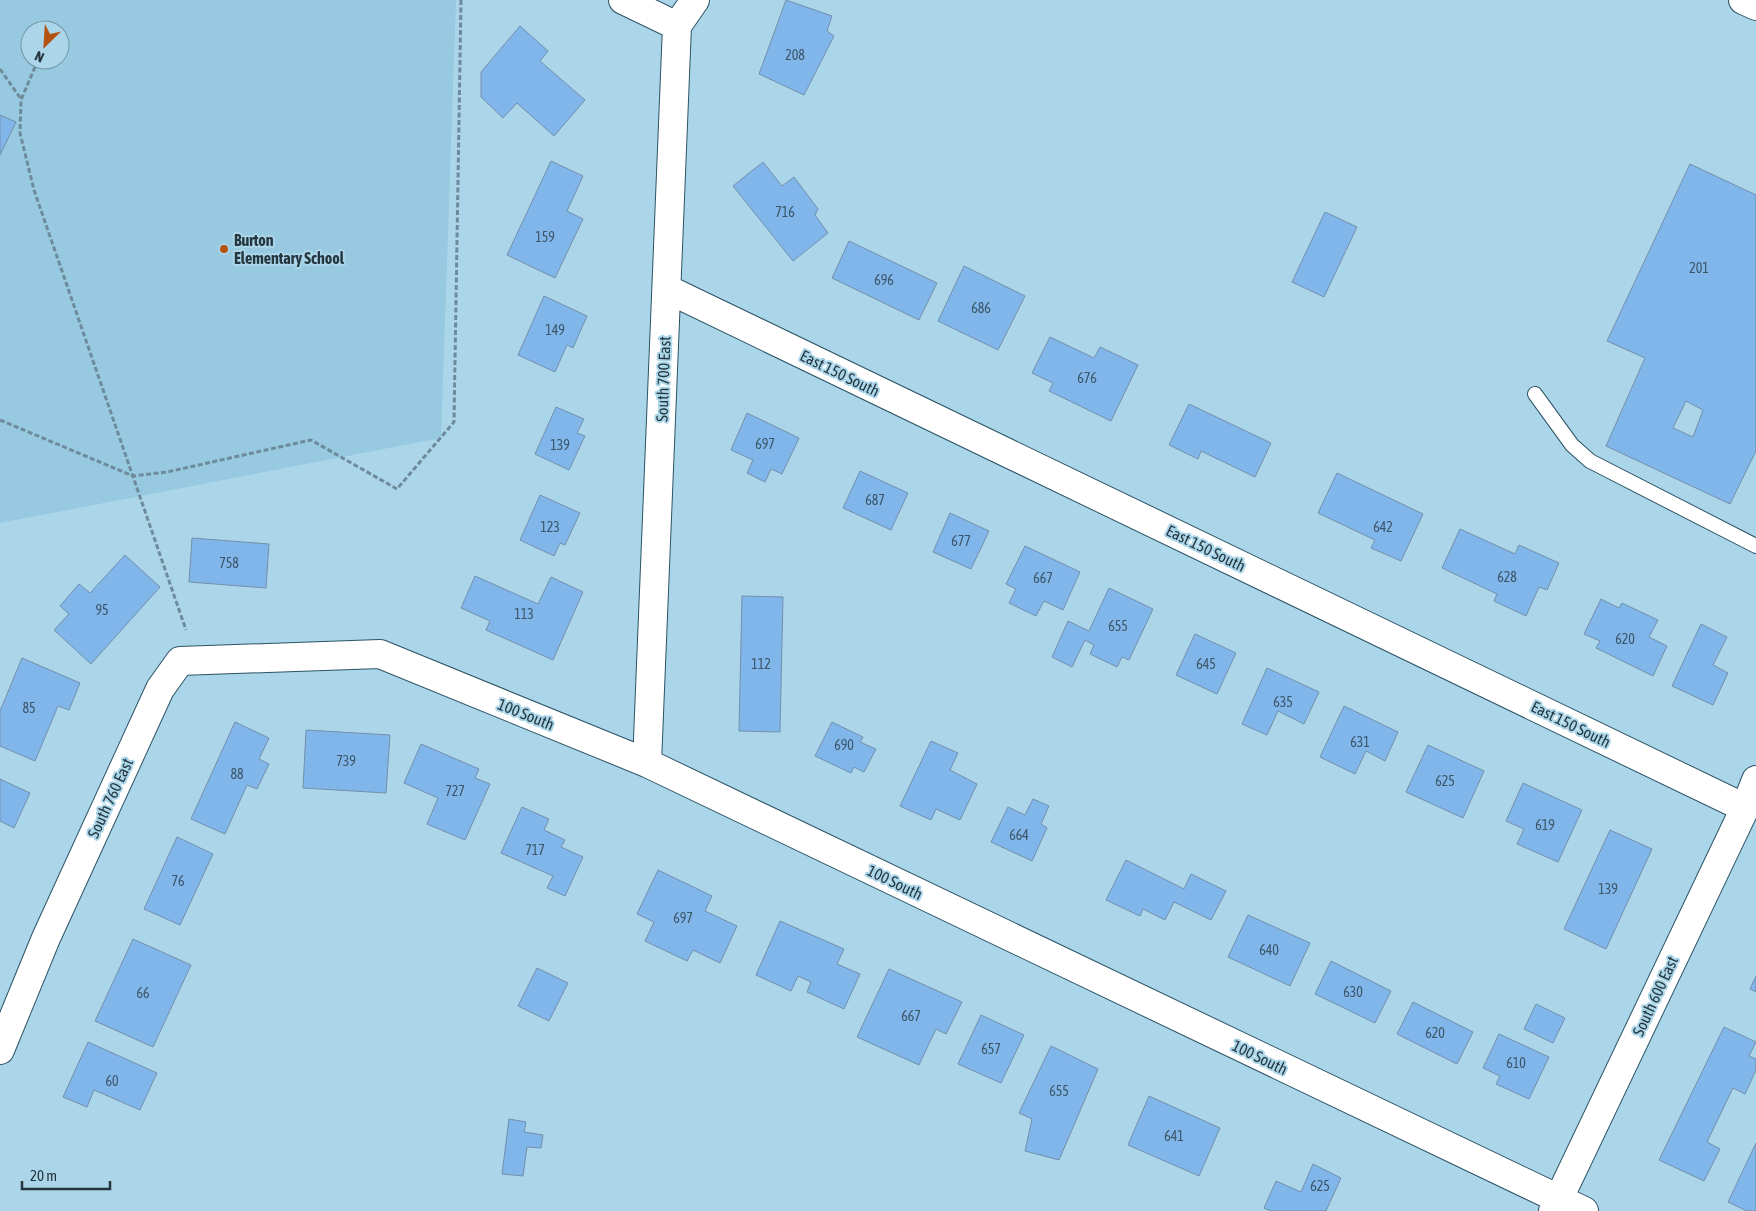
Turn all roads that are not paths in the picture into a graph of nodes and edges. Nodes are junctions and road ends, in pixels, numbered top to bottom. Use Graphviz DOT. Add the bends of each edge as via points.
graph roads {
  1 [pos="623,0"];
  2 [pos="695,0"];
  3 [pos="1742,0"];
  4 [pos="1756,6"];
  5 [pos="677,26"];
  6 [pos="666,289"];
  7 [pos="1535,394"];
  8 [pos="1756,546"];
  9 [pos="180,661"];
  10 [pos="646,763"];
  11 [pos="1756,780"];
  12 [pos="1744,808"];
  13 [pos="0,1050"];
  14 [pos="1556,1206"];
  15 [pos="1584,1211"];
  1 -- 5 [label="street"];
  2 -- 5 [label="street"];
  3 -- 4 [label="street"];
  5 -- 6 [label="street, South 700 East"];
  6 -- 10 [label="street, South 700 East"];
  6 -- 12 [label="street, East 150 South"];
  7 -- 8 [label="lane" via="1572,446 1590,461"];
  9 -- 10 [label="street, 100 South" via="380,654"];
  9 -- 13 [label="street, South 760 East" via="160,689 46,938"];
  10 -- 14 [label="street, 100 South"];
  11 -- 12 [label="street, South 600 East"];
  12 -- 14 [label="street, South 600 East"];
  14 -- 15 [label="street, 100 South"];
}
